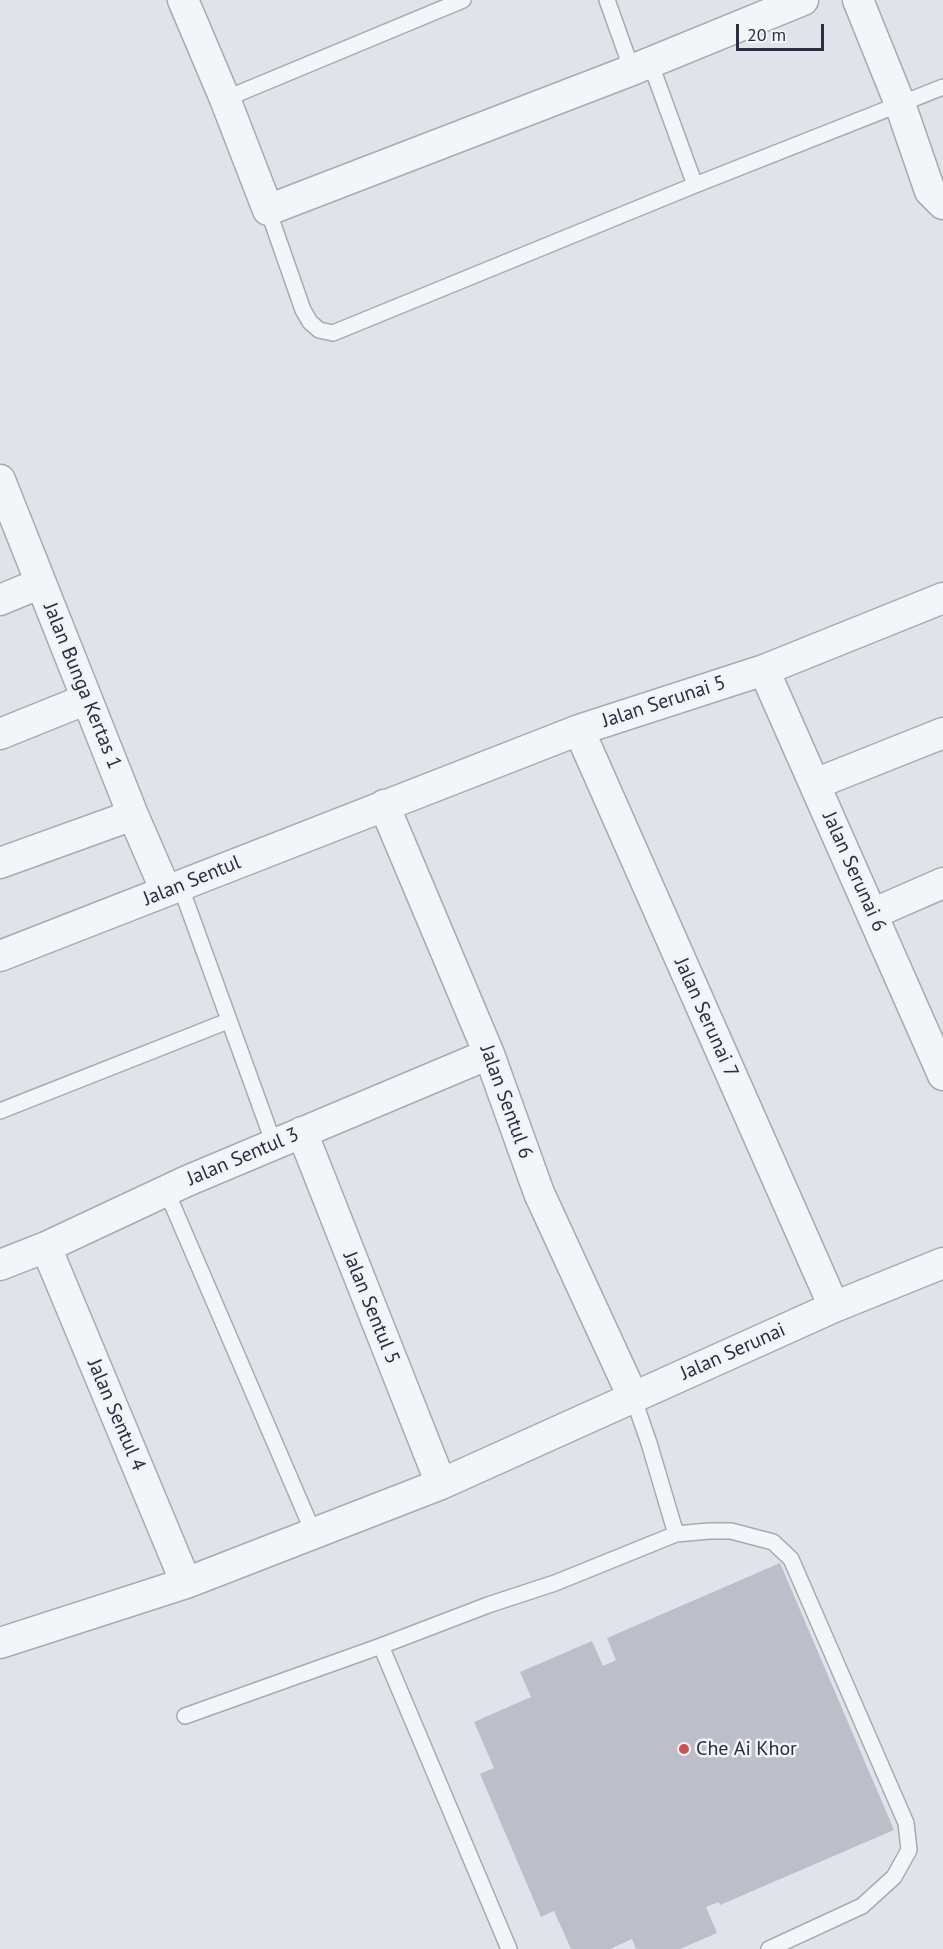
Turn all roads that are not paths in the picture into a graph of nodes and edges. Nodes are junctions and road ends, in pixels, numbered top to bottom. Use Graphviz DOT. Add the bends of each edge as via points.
graph roads {
  1 [pos="183,0"];
  2 [pos="463,0"];
  3 [pos="606,0"];
  4 [pos="803,0"];
  5 [pos="858,0"];
  6 [pos="641,66"];
  7 [pos="943,87"];
  8 [pos="225,99"];
  9 [pos="900,104"];
  10 [pos="695,185"];
  11 [pos="943,204"];
  12 [pos="268,210"];
  13 [pos="0,480"];
  14 [pos="41,583"];
  15 [pos="943,598"];
  16 [pos="0,600"];
  17 [pos="764,670"];
  18 [pos="87,699"];
  19 [pos="579,730"];
  20 [pos="943,733"];
  21 [pos="0,734"];
  22 [pos="815,784"];
  23 [pos="384,806"];
  24 [pos="133,815"];
  25 [pos="0,862"];
  26 [pos="943,883"];
  27 [pos="173,888"];
  28 [pos="872,914"];
  29 [pos="0,956"];
  30 [pos="228,1021"];
  31 [pos="489,1054"];
  32 [pos="943,1075"];
  33 [pos="0,1111"];
  34 [pos="302,1132"];
  35 [pos="274,1144"];
  36 [pos="166,1190"];
  37 [pos="46,1247"];
  38 [pos="943,1263"];
  39 [pos="0,1265"];
  40 [pos="834,1307"];
  41 [pos="633,1397"];
  42 [pos="441,1484"];
  43 [pos="314,1534"];
  44 [pos="676,1534"];
  45 [pos="186,1582"];
  46 [pos="0,1643"];
  47 [pos="381,1646"];
  48 [pos="185,1716"];
  49 [pos="508,1949"];
  50 [pos="769,1949"];
  1 -- 8 [label="street"];
  2 -- 8 [label="lane"];
  3 -- 6 [label="lane"];
  4 -- 6 [label="street"];
  5 -- 9 [label="street"];
  6 -- 10 [label="lane"];
  6 -- 12 [label="street"];
  7 -- 9 [label="lane"];
  8 -- 12 [label="street"];
  9 -- 10 [label="lane"];
  9 -- 11 [label="street" via="930,191"];
  10 -- 12 [label="lane" via="333,333 319,330 303,310"];
  13 -- 14 [label="street, Jalan Bunga Kertas 1"];
  14 -- 16 [label="street"];
  14 -- 18 [label="street, Jalan Bunga Kertas 1"];
  15 -- 17 [label="street, Jalan Serunai 5"];
  17 -- 19 [label="street, Jalan Serunai 5"];
  17 -- 22 [label="street, Jalan Serunai 6"];
  18 -- 21 [label="street"];
  18 -- 24 [label="street, Jalan Bunga Kertas 1"];
  19 -- 23 [label="street, Jalan Serunai 5"];
  19 -- 40 [label="street, Jalan Serunai 7"];
  20 -- 22 [label="street"];
  22 -- 28 [label="street, Jalan Serunai 6"];
  23 -- 27 [label="street, Jalan Sentul"];
  23 -- 31 [label="street, Jalan Sentul 6"];
  24 -- 25 [label="street"];
  24 -- 27 [label="street, Jalan Bunga Kertas 1"];
  26 -- 28 [label="street"];
  27 -- 29 [label="street, Jalan Sentul"];
  27 -- 30 [label="lane"];
  28 -- 32 [label="street, Jalan Serunai 6"];
  30 -- 33 [label="lane"];
  30 -- 35 [label="lane"];
  31 -- 34 [label="street, Jalan Sentul 3"];
  31 -- 41 [label="street, Jalan Sentul 6" via="539,1193"];
  34 -- 35 [label="street, Jalan Sentul 3"];
  34 -- 42 [label="street, Jalan Sentul 5"];
  35 -- 36 [label="street, Jalan Sentul 3"];
  36 -- 37 [label="street, Jalan Sentul 3"];
  36 -- 43 [label="lane"];
  37 -- 39 [label="street, Jalan Sentul 3"];
  37 -- 45 [label="street, Jalan Sentul 4"];
  38 -- 40 [label="street, Jalan Serunai"];
  40 -- 41 [label="street, Jalan Serunai"];
  41 -- 42 [label="street, Jalan Serunai"];
  41 -- 44 [label="lane"];
  42 -- 43 [label="street, Jalan Serunai"];
  43 -- 45 [label="street, Jalan Serunai"];
  44 -- 47 [label="lane"];
  44 -- 50 [label="lane" via="731,1531 773,1542 791,1559 906,1823 909,1850 894,1877 862,1906"];
  45 -- 46 [label="street, Jalan Serunai"];
  47 -- 48 [label="lane"];
  47 -- 49 [label="lane"];
}
